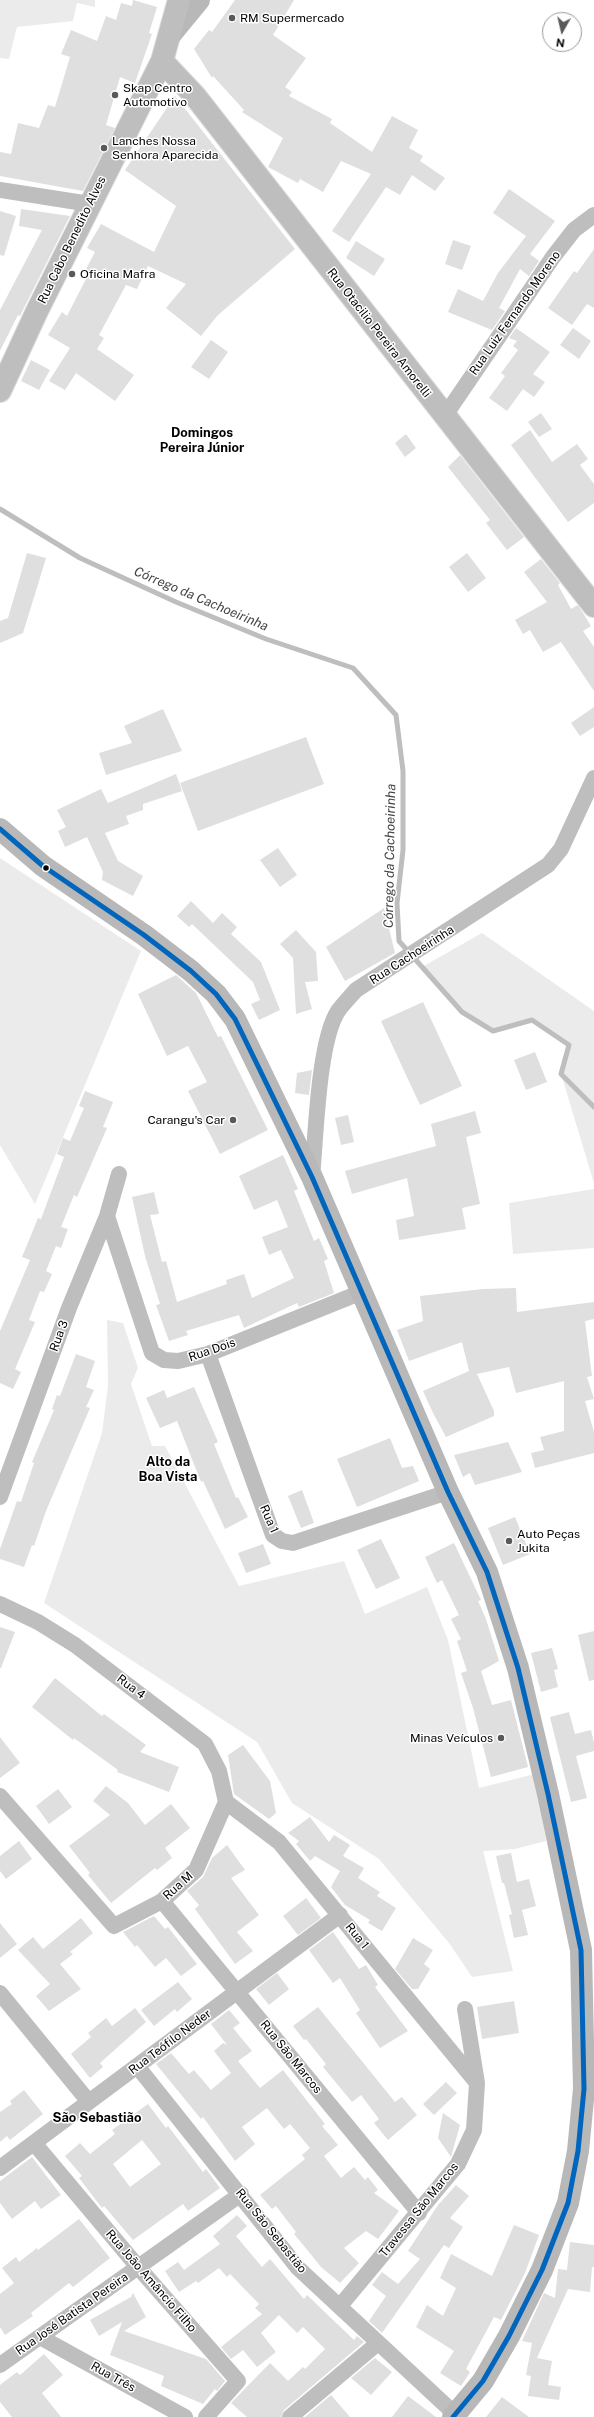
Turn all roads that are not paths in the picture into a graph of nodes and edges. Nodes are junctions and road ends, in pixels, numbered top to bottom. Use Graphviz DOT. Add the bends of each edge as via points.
graph roads {
  1 [pos="179,0"];
  2 [pos="200,0"];
  3 [pos="171,34"];
  4 [pos="162,61"];
  5 [pos="0,190"];
  6 [pos="90,204"];
  7 [pos="594,215"];
  8 [pos="0,391"];
  9 [pos="444,417"];
  10 [pos="594,606"];
  11 [pos="594,778"];
  12 [pos="0,830"];
  13 [pos="119,1174"];
  14 [pos="312,1177"];
  15 [pos="107,1216"];
  16 [pos="362,1292"];
  17 [pos="208,1354"];
  18 [pos="448,1492"];
  19 [pos="0,1497"];
  20 [pos="0,1604"];
  21 [pos="0,1796"];
  22 [pos="226,1802"];
  23 [pos="162,1901"];
  24 [pos="340,1915"];
  25 [pos="237,1992"];
  26 [pos="0,1993"];
  27 [pos="465,2009"];
  28 [pos="137,2066"];
  29 [pos="477,2083"];
  30 [pos="89,2102"];
  31 [pos="34,2143"];
  32 [pos="0,2168"];
  33 [pos="241,2194"];
  34 [pos="419,2214"];
  35 [pos="138,2267"];
  36 [pos="340,2306"];
  37 [pos="40,2337"];
  38 [pos="378,2343"];
  39 [pos="0,2365"];
  40 [pos="454,2416"];
  41 [pos="185,2417"];
  42 [pos="206,2417"];
  43 [pos="290,2417"];
  1 -- 3 [label="main road, Rua Cabo Benedito Alves"];
  2 -- 3 [label="main road"];
  3 -- 4 [label="main road, Rua Cabo Benedito Alves"];
  4 -- 6 [label="main road, Rua Cabo Benedito Alves"];
  4 -- 9 [label="main road, Rua Otacilio Pereira Amorelli" via="195,96"];
  5 -- 6 [label="street"];
  6 -- 8 [label="main road, Rua Cabo Benedito Alves"];
  7 -- 9 [label="street, Rua Luiz Fernando Moreno" via="574,230 553,257"];
  9 -- 10 [label="main road, Rua Otacilio Pereira Amorelli"];
  11 -- 14 [label="street, Rua Cachoeirinha" via="561,849 548,865 356,990 338,1011 328,1031"];
  12 -- 14 [label="main road" via="43,866 191,971 216,994 235,1019"];
  13 -- 15 [label="street, Rua 3"];
  14 -- 16 [label="main road"];
  15 -- 17 [label="street, Rua Dois" via="152,1353 164,1360 178,1361"];
  15 -- 19 [label="street, Rua 3" via="69,1308"];
  16 -- 17 [label="street, Rua Dois"];
  16 -- 18 [label="main road"];
  17 -- 18 [label="street, Rua 1" via="273,1534 282,1541 293,1543"];
  18 -- 40 [label="main road" via="494,1592 518,1668 538,1747 581,1950 584,2033 584,2089 579,2143 568,2203 542,2270 509,2336 483,2381"];
  20 -- 22 [label="street, Rua 4" via="38,1622 75,1645 205,1744 219,1772"];
  21 -- 23 [label="street, Rua M" via="114,1926"];
  22 -- 23 [label="street, Rua M" via="196,1870"];
  22 -- 24 [label="street, Rua 1" via="279,1842"];
  23 -- 25 [label="street, Rua São Marcos"];
  24 -- 25 [label="street, Rua Teófilo Neder"];
  24 -- 29 [label="street, Rua 1"];
  25 -- 28 [label="street, Rua Teófilo Neder"];
  25 -- 34 [label="street, Rua São Marcos"];
  26 -- 30 [label="street"];
  27 -- 29 [label="street, Travessa São Marcos"];
  28 -- 30 [label="street, Rua Teófilo Neder"];
  28 -- 33 [label="street, Rua São Sebastião"];
  29 -- 34 [label="street, Travessa São Marcos" via="474,2130 458,2164"];
  30 -- 31 [label="street, Rua Teófilo Neder"];
  31 -- 32 [label="street, Rua Teófilo Neder"];
  31 -- 35 [label="street, Rua João Amâncio Filho"];
  33 -- 35 [label="street, Rua José Batista Pereira"];
  33 -- 36 [label="street, Rua São Sebastião" via="298,2268"];
  34 -- 36 [label="street, Travessa São Marcos"];
  35 -- 37 [label="street, Rua José Batista Pereira"];
  35 -- 42 [label="street, Rua João Amâncio Filho" via="238,2381"];
  36 -- 38 [label="street, Rua São Sebastião"];
  37 -- 39 [label="street, Rua José Batista Pereira"];
  37 -- 41 [label="street, Rua Três"];
  38 -- 40 [label="street, Rua São Sebastião"];
  38 -- 43 [label="street"];
}
